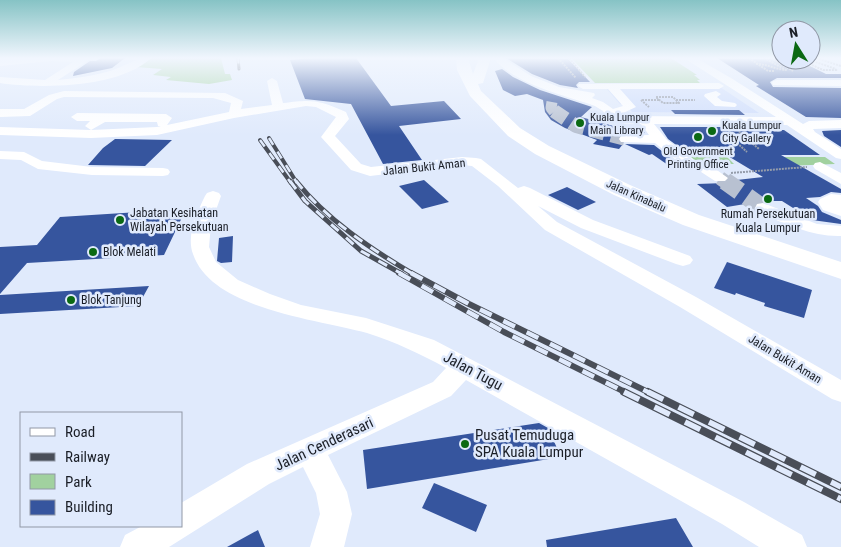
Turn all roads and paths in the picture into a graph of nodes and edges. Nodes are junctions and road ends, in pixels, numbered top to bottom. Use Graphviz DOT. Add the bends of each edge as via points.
graph roads {
  1 [pos="762,83"];
  2 [pos="14,84"];
  3 [pos="30,84"];
  4 [pos="43,84"];
  5 [pos="273,84"];
  6 [pos="472,84"];
  7 [pos="480,84"];
  8 [pos="544,84"];
  9 [pos="576,84"];
  10 [pos="578,84"];
  11 [pos="696,84"];
  12 [pos="700,84"];
  13 [pos="760,84"];
  14 [pos="778,84"];
  15 [pos="827,84"];
  16 [pos="0,88"];
  17 [pos="580,90"];
  18 [pos="620,91"];
  19 [pos="655,91"];
  20 [pos="707,100"];
  21 [pos="552,102"];
  22 [pos="637,105"];
  23 [pos="278,107"];
  24 [pos="0,113"];
  25 [pos="26,113"];
  26 [pos="234,114"];
  27 [pos="789,116"];
  28 [pos="77,117"];
  29 [pos="102,118"];
  30 [pos="640,121"];
  31 [pos="712,121"];
  32 [pos="0,122"];
  33 [pos="38,123"];
  34 [pos="771,124"];
  35 [pos="841,124"];
  36 [pos="0,131"];
  37 [pos="157,131"];
  38 [pos="809,133"];
  39 [pos="82,134"];
  40 [pos="626,139"];
  41 [pos="661,141"];
  42 [pos="747,152"];
  43 [pos="0,155"];
  44 [pos="841,155"];
  45 [pos="820,166"];
  46 [pos="163,172"];
  47 [pos="718,176"];
  48 [pos="841,179"];
  49 [pos="506,187"];
  50 [pos="213,196"];
  51 [pos="841,200"];
  52 [pos="763,208"];
  53 [pos="841,211"];
  54 [pos="841,231"];
  55 [pos="841,259"];
  56 [pos="683,260"];
  57 [pos="841,271"];
  58 [pos="464,366"];
  59 [pos="841,392"];
  60 [pos="310,450"];
  61 [pos="182,520"];
  62 [pos="171,527"];
  63 [pos="137,547"];
  64 [pos="327,547"];
  65 [pos="790,547"];
  1 -- 27 [label="street"];
  2 -- 3 [label="street"];
  4 -- 16 [label="street" via="26,88"];
  5 -- 23 [label="street"];
  6 -- 57 [label="highway, Jalan Kinabalu" via="475,93 486,106 514,132 542,150 690,220"];
  7 -- 55 [label="highway, Jalan Kinabalu" via="526,131 592,168 676,204"];
  8 -- 17 [label="street"];
  9 -- 17 [label="path"];
  10 -- 17 [label="path"];
  11 -- 20 [label="street"];
  12 -- 20 [label="street"];
  13 -- 20 [label="street"];
  14 -- 15 [label="street"];
  17 -- 18 [label="street"];
  17 -- 21 [label="street"];
  17 -- 30 [label="street" via="607,109 612,117"];
  18 -- 19 [label="street"];
  18 -- 19 [label="street"];
  18 -- 22 [label="street"];
  19 -- 20 [label="street"];
  19 -- 20 [label="path" via="656,97"];
  19 -- 20 [label="path" via="663,103"];
  19 -- 22 [label="path"];
  20 -- 27 [label="street"];
  20 -- 30 [label="street"];
  20 -- 31 [label="street"];
  20 -- 34 [label="street"];
  22 -- 30 [label="street" via="616,113"];
  23 -- 26 [label="street, Jalan Bukit Aman"];
  23 -- 49 [label="street, Jalan Bukit Aman" via="313,103 342,115 343,119 328,137 361,170 381,171 468,161 480,164"];
  24 -- 25 [label="street"];
  25 -- 26 [label="street" via="59,95 213,95 237,101"];
  25 -- 33 [label="street"];
  26 -- 37 [label="street, Jalan Bukit Aman"];
  27 -- 34 [label="street"];
  27 -- 38 [label="street"];
  28 -- 29 [label="street"];
  29 -- 37 [label="street" via="166,118"];
  29 -- 39 [label="street"];
  30 -- 41 [label="street"];
  31 -- 34 [label="street"];
  31 -- 42 [label="path"];
  32 -- 33 [label="street"];
  33 -- 36 [label="street, Jalan Bukit Aman"];
  33 -- 39 [label="street, Jalan Bukit Aman"];
  35 -- 38 [label="street" via="809,125 806,128"];
  37 -- 39 [label="street, Jalan Bukit Aman"];
  38 -- 44 [label="street"];
  40 -- 41 [label="street"];
  41 -- 47 [label="street" via="690,164 702,166"];
  43 -- 46 [label="street" via="24,156 38,165 92,171"];
  45 -- 47 [label="path"];
  45 -- 48 [label="street"];
  49 -- 56 [label="street" via="526,191 563,213"];
  49 -- 59 [label="street, Jalan Bukit Aman" via="551,226"];
  50 -- 58 [label="street, Jalan Tugu" via="201,226 200,241 202,255 219,275 260,298 304,313 355,322 392,333"];
  51 -- 53 [label="street" via="826,202"];
  52 -- 54 [label="street" via="816,230"];
  58 -- 60 [label="street, Jalan Cenderasari" via="442,389"];
  58 -- 65 [label="street, Jalan Tugu"];
  60 -- 61 [label="street, Jalan Cenderasari" via="258,474"];
  60 -- 64 [label="street" via="331,492 336,514"];
  62 -- 63 [label="street"];
}
